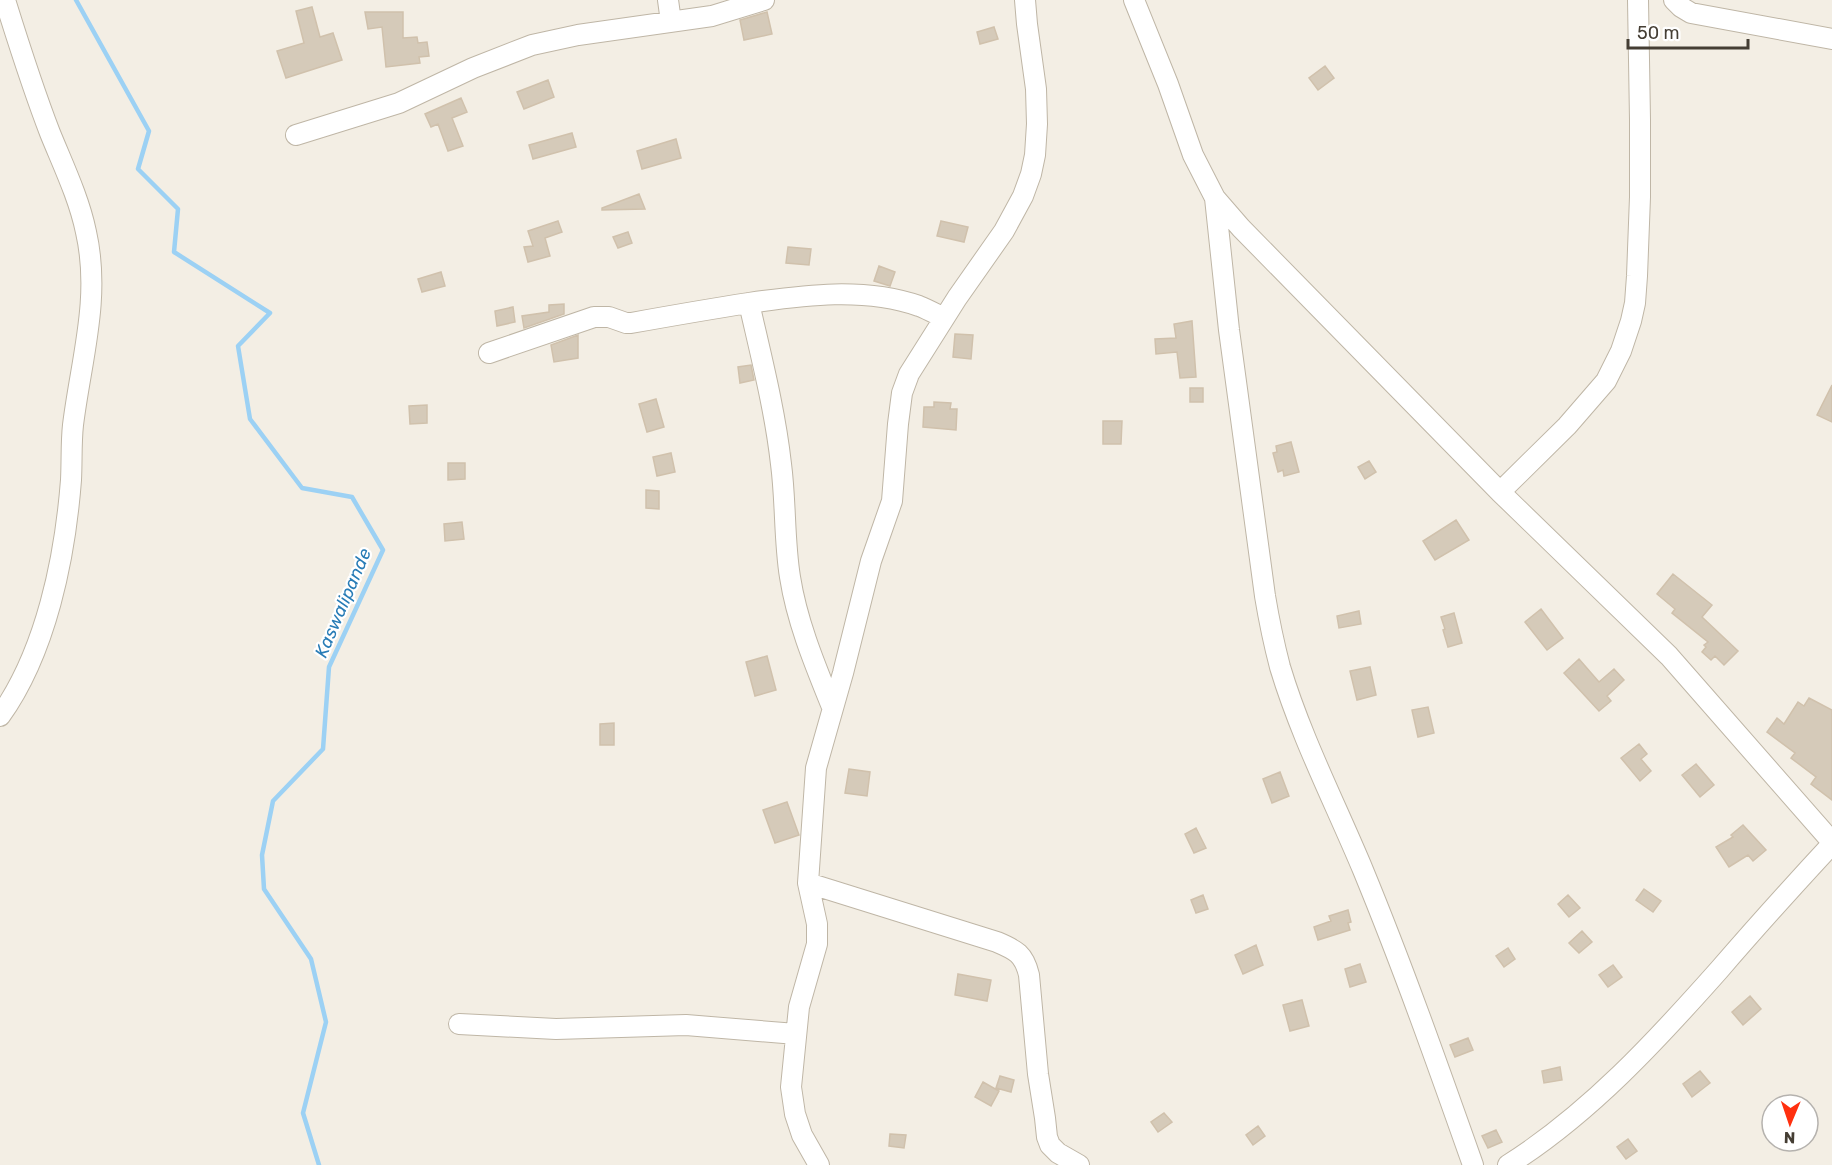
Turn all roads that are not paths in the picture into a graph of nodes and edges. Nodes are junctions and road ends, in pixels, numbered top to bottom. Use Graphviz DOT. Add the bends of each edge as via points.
graph roads {
  1 [pos="5,0"];
  2 [pos="668,0"];
  3 [pos="764,0"];
  4 [pos="1025,0"];
  5 [pos="1134,0"];
  6 [pos="1638,0"];
  7 [pos="1674,0"];
  8 [pos="671,22"];
  9 [pos="1832,39"];
  10 [pos="296,135"];
  11 [pos="1215,198"];
  12 [pos="749,303"];
  13 [pos="944,318"];
  14 [pos="489,353"];
  15 [pos="1500,492"];
  16 [pos="832,707"];
  17 [pos="0,716"];
  18 [pos="1832,843"];
  19 [pos="808,883"];
  20 [pos="459,1024"];
  21 [pos="796,1034"];
  22 [pos="819,1165"];
  23 [pos="1079,1165"];
  24 [pos="1473,1165"];
  25 [pos="1508,1165"];
  1 -- 17 [label="street" via="86,230 92,284 91,319 73,427 70,488 60,557 27,671"];
  2 -- 8 [label="street"];
  3 -- 8 [label="street" via="712,16"];
  4 -- 13 [label="street" via="1036,89 1037,124 1031,174 1004,231"];
  5 -- 11 [label="street" via="1193,155"];
  6 -- 15 [label="street" via="1640,197 1636,294 1631,321 1606,381"];
  7 -- 9 [label="street" via="1691,13"];
  8 -- 10 [label="street" via="532,45 399,103"];
  11 -- 15 [label="street"];
  11 -- 24 [label="street" via="1229,330 1271,632 1306,737 1392,942"];
  12 -- 13 [label="street" via="831,294 860,295 919,306"];
  12 -- 14 [label="street" via="631,323 594,317"];
  12 -- 16 [label="street" via="782,465 790,578 800,622"];
  13 -- 16 [label="street" via="909,374 902,393 892,501 871,561"];
  15 -- 18 [label="street" via="1669,656"];
  16 -- 19 [label="street" via="816,768"];
  18 -- 25 [label="street" via="1670,1024 1573,1118"];
  19 -- 21 [label="street" via="817,944 799,1007"];
  19 -- 23 [label="street" via="997,942 1020,954 1029,975 1047,1137 1058,1153"];
  20 -- 21 [label="street" via="556,1029 686,1025"];
  21 -- 22 [label="street" via="791,1097 802,1135"];
}
